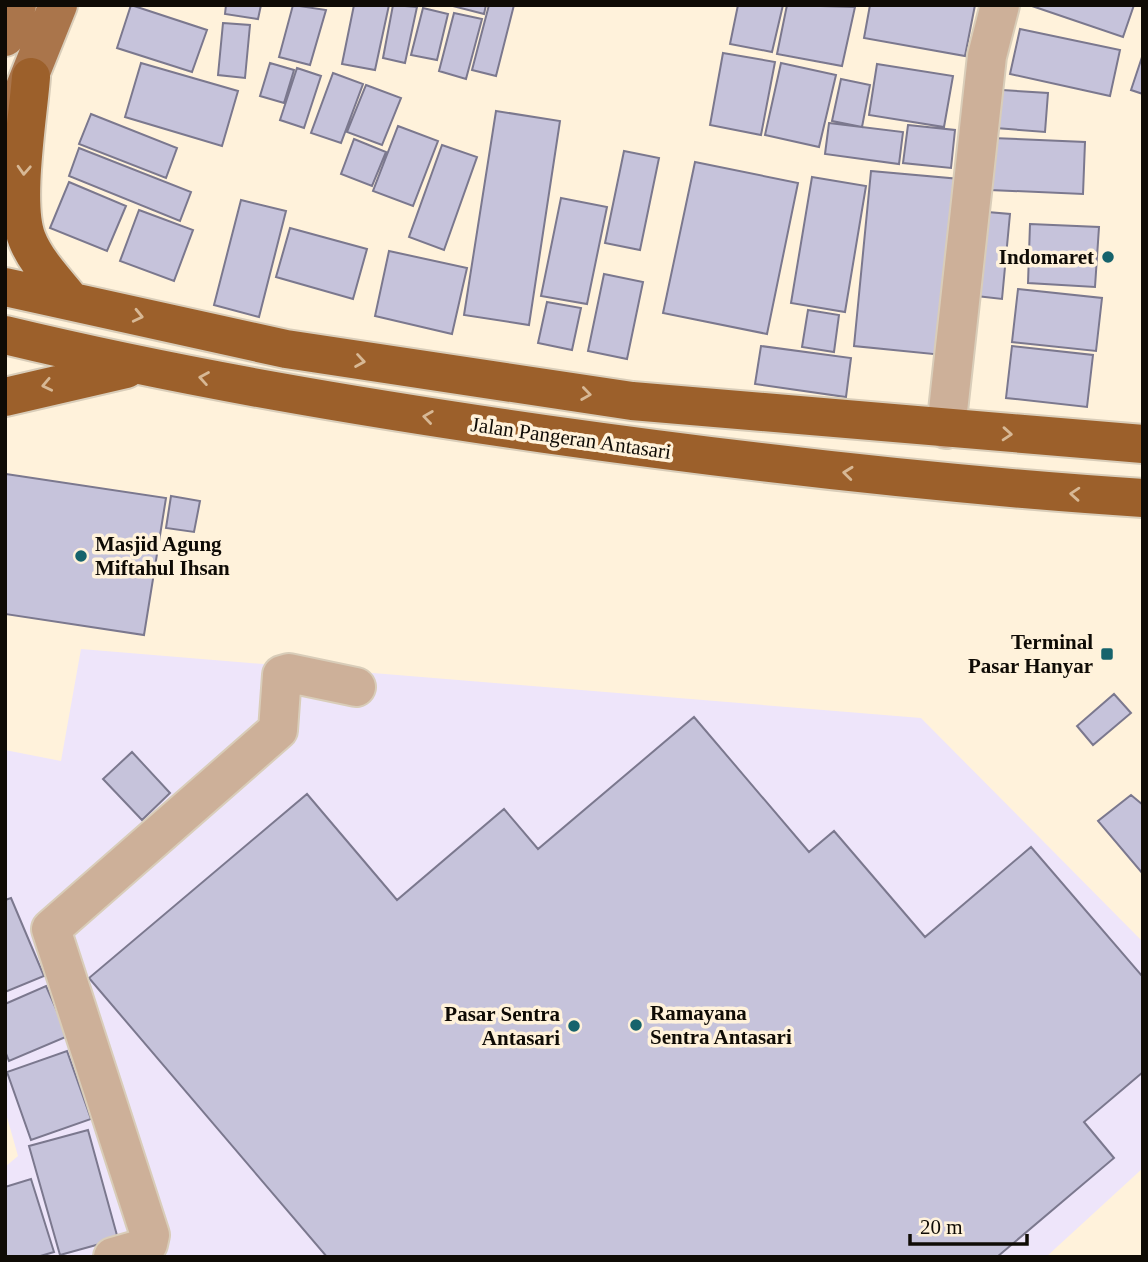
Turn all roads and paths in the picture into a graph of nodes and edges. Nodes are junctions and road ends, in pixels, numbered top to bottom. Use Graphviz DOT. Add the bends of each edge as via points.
graph roads {
  1 [pos="18,5"];
  2 [pos="58,5"];
  3 [pos="1000,5"];
  4 [pos="5,37"];
  5 [pos="31,77"];
  6 [pos="5,136"];
  7 [pos="5,287"];
  8 [pos="71,300"];
  9 [pos="5,335"];
  10 [pos="138,366"];
  11 [pos="5,397"];
  12 [pos="946,429"];
  13 [pos="1143,444"];
  14 [pos="1143,498"];
  15 [pos="356,687"];
  16 [pos="113,1257"];
  1 -- 4 [label="main road"];
  2 -- 5 [label="main road"];
  3 -- 12 [label="street" via="987,56"];
  5 -- 6 [label="main road"];
  5 -- 8 [label="highway, one-way" via="22,209 27,239"];
  7 -- 8 [label="highway"];
  8 -- 12 [label="highway, one-way" via="286,349 429,373 632,401"];
  9 -- 10 [label="highway, Jalan Pangeran Antasari"];
  10 -- 11 [label="highway, one-way"];
  14 -- 10 [label="highway, Jalan Pangeran Antasari, one-way" via="742,462 373,409"];
  12 -- 13 [label="highway, one-way"];
  15 -- 16 [label="street" via="282,675 278,730 51,929 150,1235 141,1249"];
}
